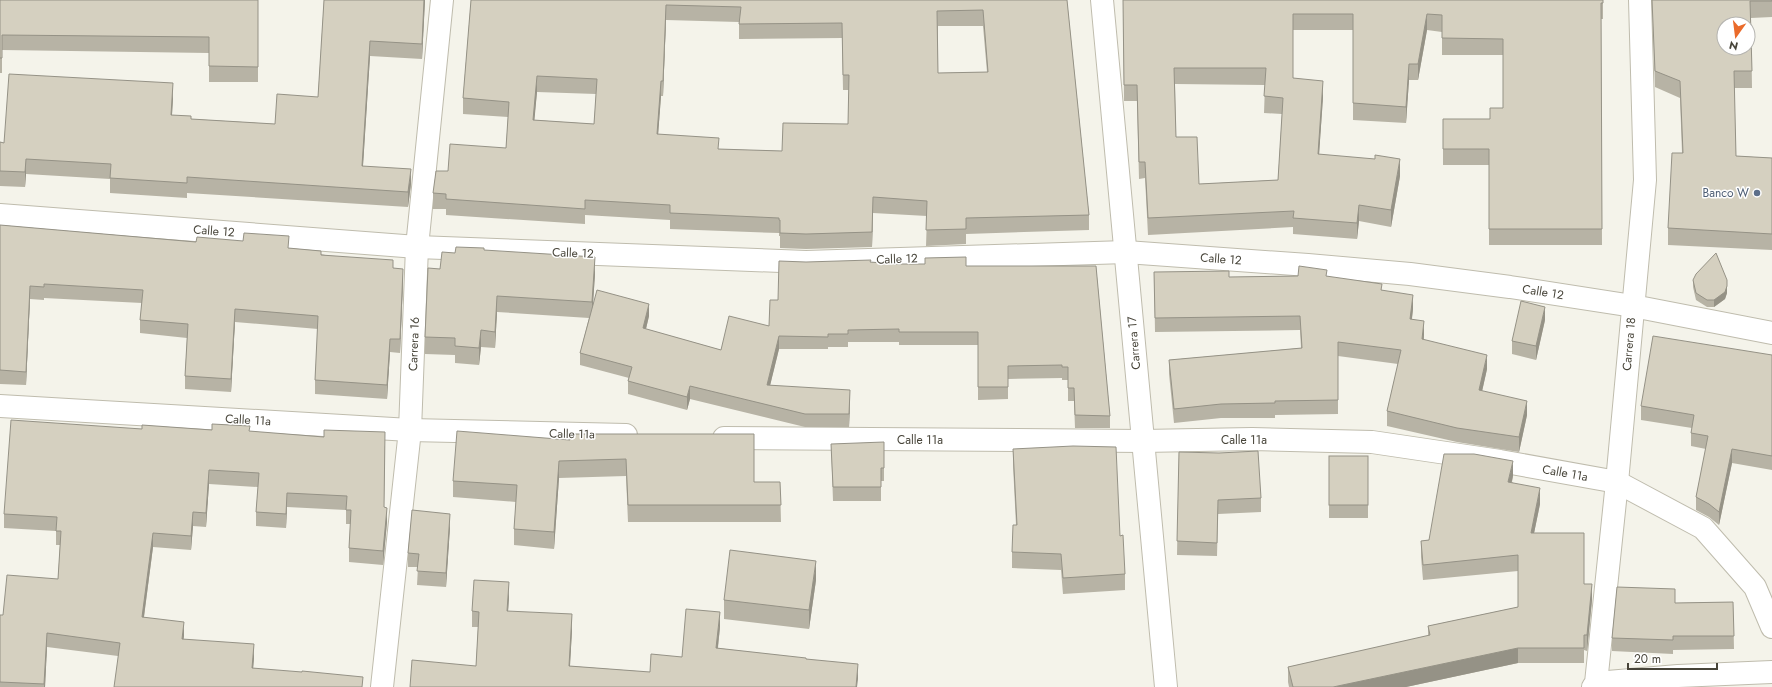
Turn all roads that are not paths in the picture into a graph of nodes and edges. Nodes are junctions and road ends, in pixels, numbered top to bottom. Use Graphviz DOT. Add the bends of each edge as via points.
graph roads {
  1 [pos="442,0"];
  2 [pos="1102,0"];
  3 [pos="1640,0"];
  4 [pos="0,215"];
  5 [pos="418,247"];
  6 [pos="1126,252"];
  7 [pos="1632,306"];
  8 [pos="1770,331"];
  9 [pos="0,406"];
  10 [pos="410,430"];
  11 [pos="646,436"];
  12 [pos="701,437"];
  13 [pos="1143,441"];
  14 [pos="1617,482"];
  15 [pos="1772,627"];
  16 [pos="1772,672"];
  17 [pos="1594,685"];
  18 [pos="382,687"];
  19 [pos="1166,687"];
  1 -- 5 [label="street, Carrera 16"];
  2 -- 6 [label="street, Carrera 17"];
  3 -- 7 [label="street, Carrera 18" via="1645,180"];
  4 -- 5 [label="street, Calle 12"];
  5 -- 6 [label="street, Calle 12" via="806,262"];
  5 -- 10 [label="street, Carrera 16"];
  6 -- 7 [label="street, Calle 12" via="1410,274"];
  6 -- 13 [label="street, Carrera 17"];
  7 -- 8 [label="street, Calle 12"];
  7 -- 14 [label="street, Carrera 18"];
  9 -- 10 [label="street, Calle 11a"];
  10 -- 11 [label="street, Calle 11a"];
  10 -- 18 [label="street, Carrera 16"];
  12 -- 13 [label="street, Calle 11a"];
  13 -- 14 [label="street, Calle 11a" via="1252,439 1372,442"];
  13 -- 19 [label="street, Carrera 17"];
  14 -- 15 [label="street, Calle 11a" via="1703,528 1755,587"];
  14 -- 17 [label="street, Carrera 18"];
  16 -- 17 [label="street" via="1678,676"];
}
